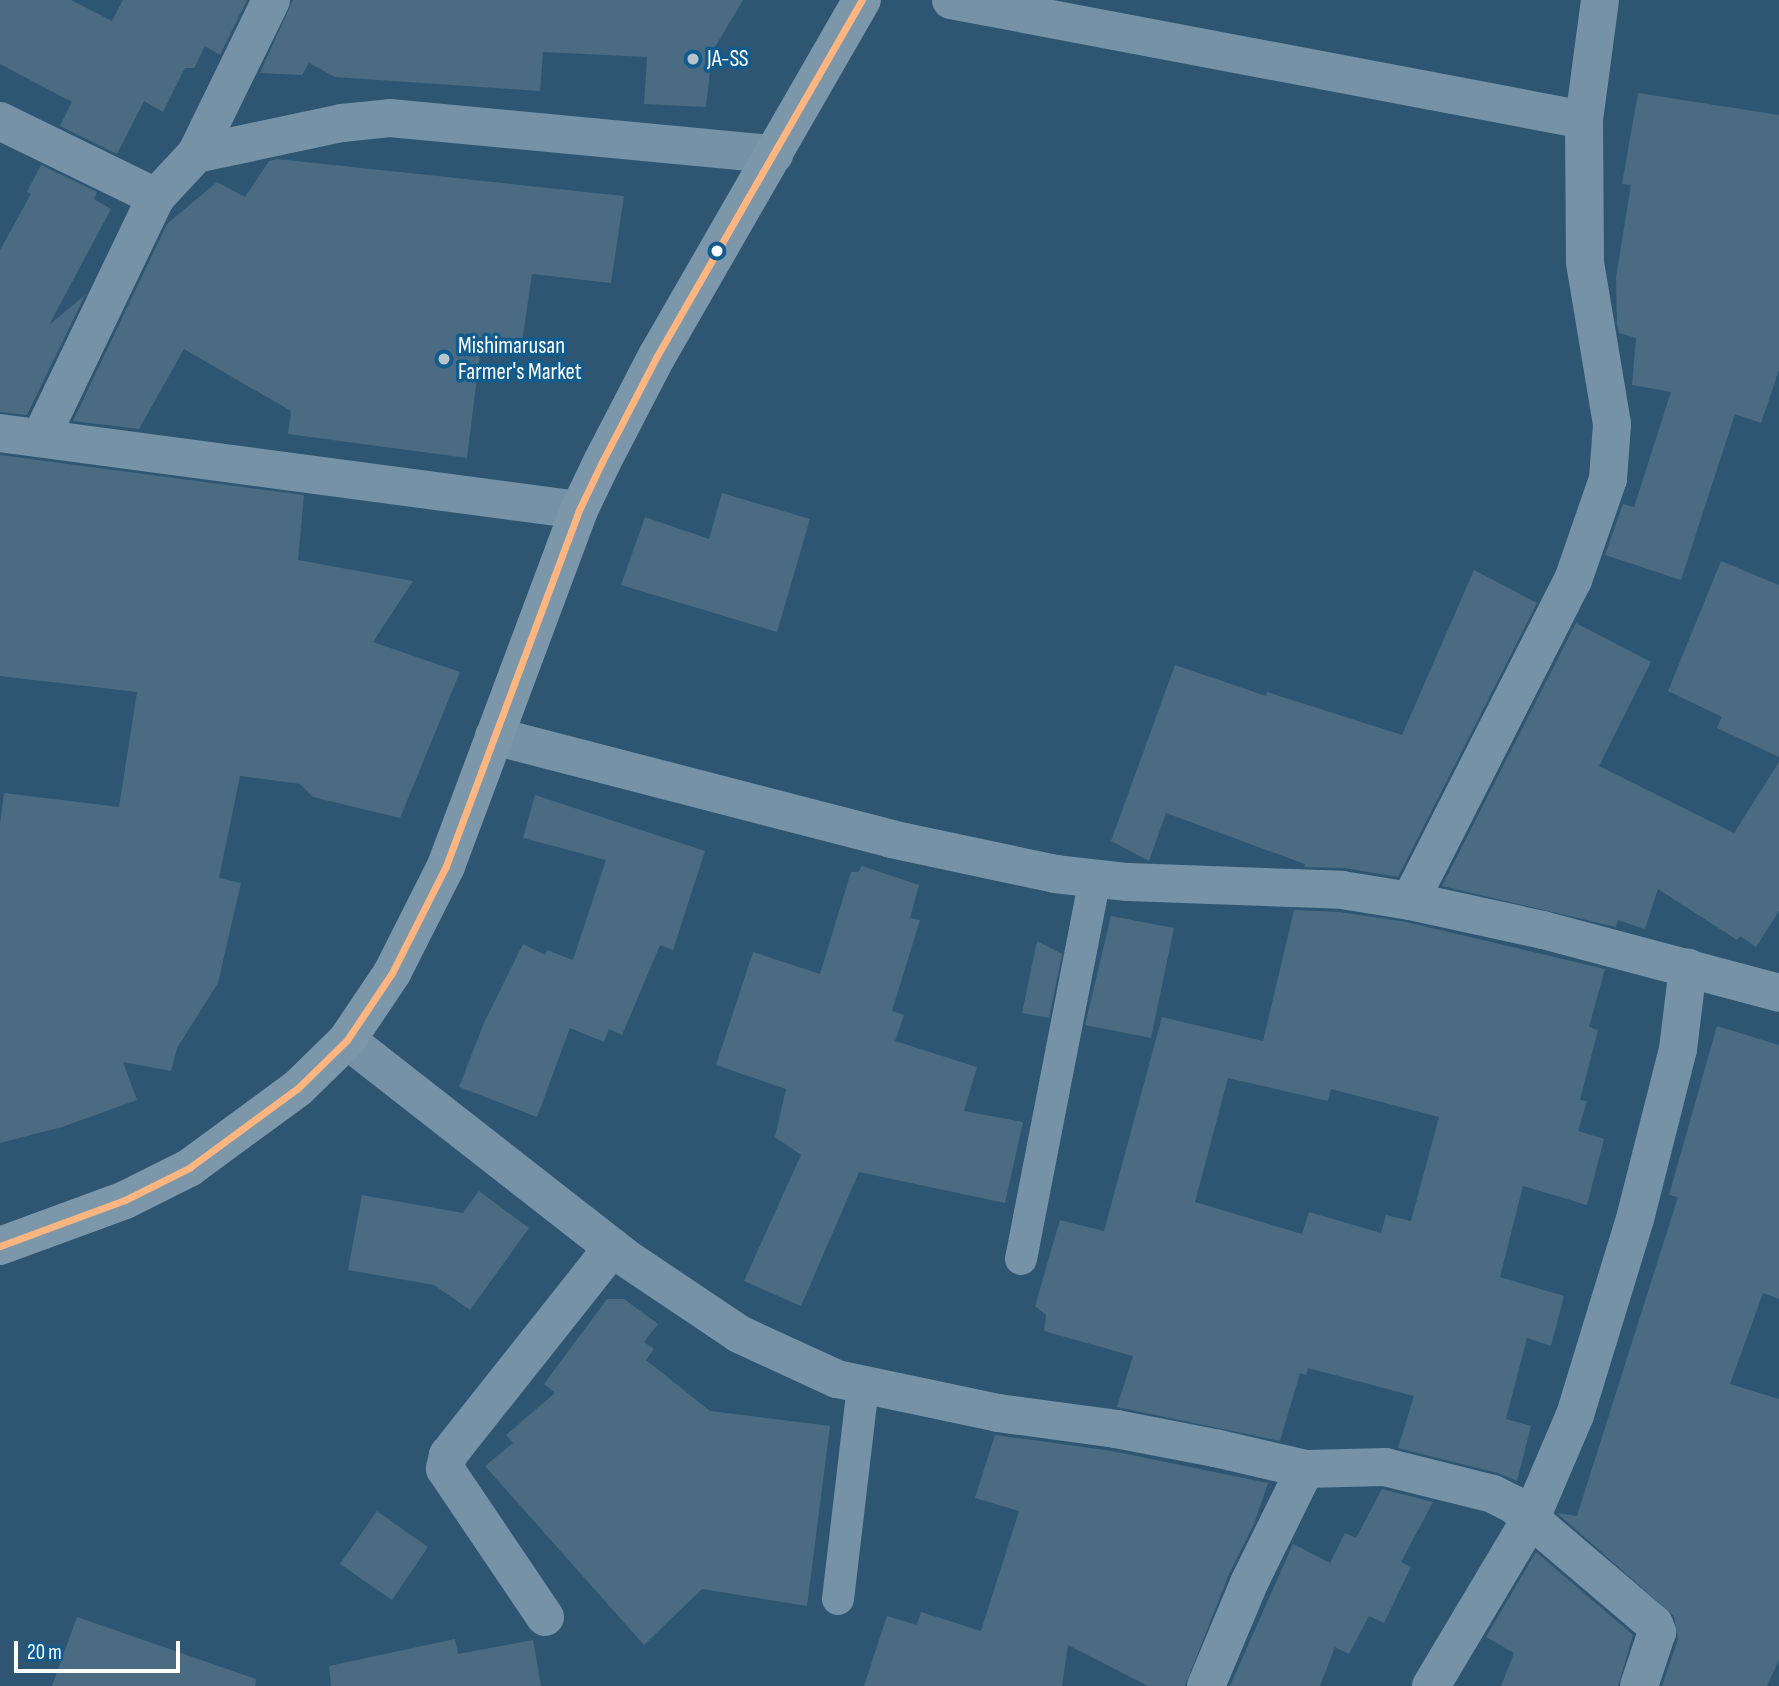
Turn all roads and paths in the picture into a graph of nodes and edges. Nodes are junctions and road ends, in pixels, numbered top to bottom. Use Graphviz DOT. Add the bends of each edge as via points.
graph roads {
  1 [pos="271,0"];
  2 [pos="862,0"];
  3 [pos="951,0"];
  4 [pos="1600,0"];
  5 [pos="1584,120"];
  6 [pos="0,121"];
  7 [pos="196,153"];
  8 [pos="774,154"];
  9 [pos="156,197"];
  10 [pos="0,433"];
  11 [pos="41,437"];
  12 [pos="579,510"];
  13 [pos="494,736"];
  14 [pos="1095,879"];
  15 [pos="1409,901"];
  16 [pos="1688,968"];
  17 [pos="1779,993"];
  18 [pos="347,1040"];
  19 [pos="0,1246"];
  20 [pos="613,1247"];
  21 [pos="1021,1259"];
  22 [pos="863,1385"];
  23 [pos="1305,1469"];
  24 [pos="1531,1518"];
  25 [pos="838,1599"];
  26 [pos="545,1618"];
  27 [pos="1206,1686"];
  28 [pos="1431,1686"];
  29 [pos="1639,1686"];
  1 -- 7 [label="street"];
  2 -- 8 [label="main road"];
  3 -- 5 [label="street"];
  4 -- 5 [label="street"];
  5 -- 15 [label="street" via="1585,262 1612,424 1608,478 1573,580"];
  6 -- 9 [label="street"];
  7 -- 8 [label="street" via="342,123 390,118"];
  7 -- 9 [label="street"];
  8 -- 12 [label="main road" via="657,356"];
  9 -- 11 [label="street"];
  10 -- 11 [label="street"];
  11 -- 12 [label="street"];
  12 -- 13 [label="main road"];
  13 -- 14 [label="street" via="891,839"];
  13 -- 18 [label="main road" via="446,866 392,973"];
  14 -- 15 [label="street" via="1331,890"];
  14 -- 21 [label="lane"];
  15 -- 16 [label="street"];
  16 -- 17 [label="street"];
  16 -- 24 [label="street" via="1678,1049 1635,1219 1575,1415"];
  18 -- 19 [label="main road" via="298,1088 189,1168 125,1200"];
  18 -- 20 [label="street"];
  20 -- 22 [label="street" via="739,1334 837,1379"];
  20 -- 26 [label="street" via="448,1455 445,1469"];
  22 -- 23 [label="street" via="998,1413 1203,1446"];
  22 -- 25 [label="lane"];
  23 -- 24 [label="street" via="1385,1467 1493,1494"];
  23 -- 27 [label="street" via="1249,1583"];
  24 -- 28 [label="street"];
  24 -- 29 [label="street" via="1654,1624 1657,1632"];
}
